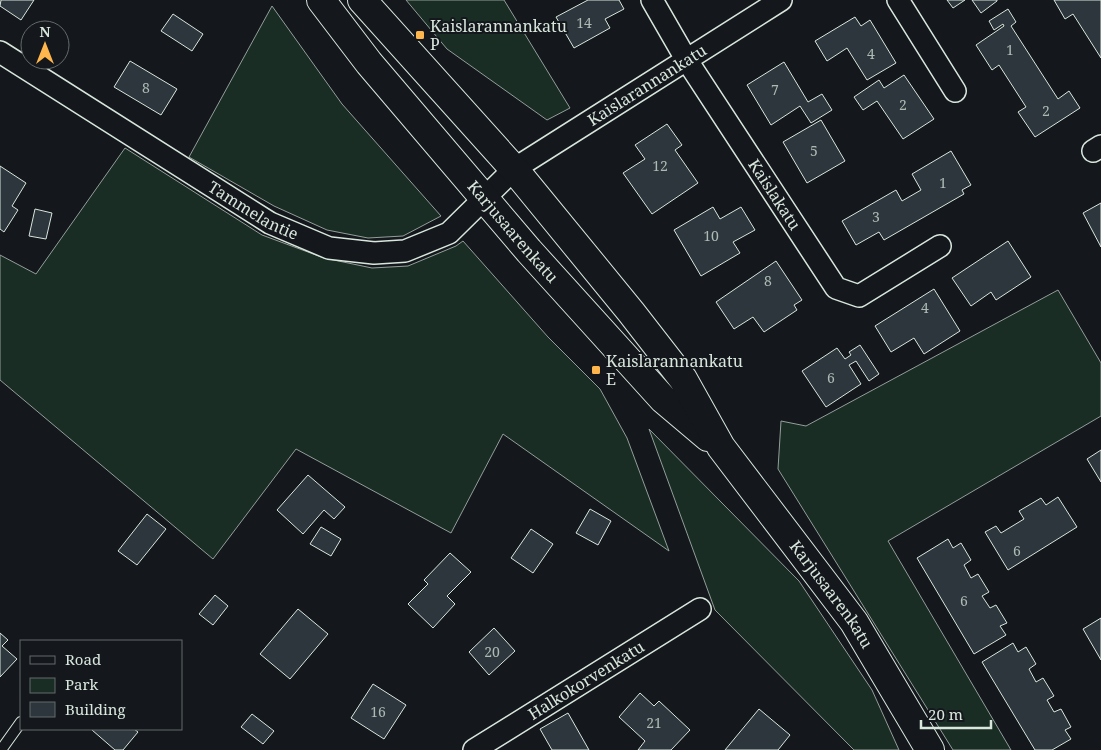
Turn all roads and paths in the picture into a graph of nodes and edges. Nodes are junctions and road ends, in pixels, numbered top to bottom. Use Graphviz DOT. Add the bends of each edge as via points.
graph roads {
  1 [pos="322,0"];
  2 [pos="362,0"];
  3 [pos="652,0"];
  4 [pos="781,0"];
  5 [pos="898,0"];
  6 [pos="0,52"];
  7 [pos="686,59"];
  8 [pos="955,91"];
  9 [pos="514,169"];
  10 [pos="484,198"];
  11 [pos="940,246"];
  12 [pos="721,447"];
  13 [pos="700,609"];
  14 [pos="20,723"];
  15 [pos="1,750"];
  16 [pos="474,750"];
  17 [pos="930,750"];
  1 -- 10 [label="street, Karjusaarenkatu" via="369,63"];
  2 -- 9 [label="street, Karjusaarenkatu"];
  3 -- 7 [label="street, Kaislakatu"];
  4 -- 7 [label="street, Kaislarannankatu"];
  5 -- 8 [label="street"];
  6 -- 10 [label="street, Tammelantie" via="270,223 328,248 374,253 405,251 449,233"];
  7 -- 9 [label="street, Kaislarannankatu"];
  7 -- 11 [label="street, Kaislakatu" via="836,288 859,296"];
  9 -- 10 [label="street, Tammelantie"];
  9 -- 12 [label="street, Karjusaarenkatu" via="683,379"];
  10 -- 12 [label="street, Karjusaarenkatu" via="663,400"];
  12 -- 17 [label="street, Karjusaarenkatu" via="854,622"];
  13 -- 16 [label="street, Halkokorvenkatu"];
  14 -- 15 [label="lane"];
}
